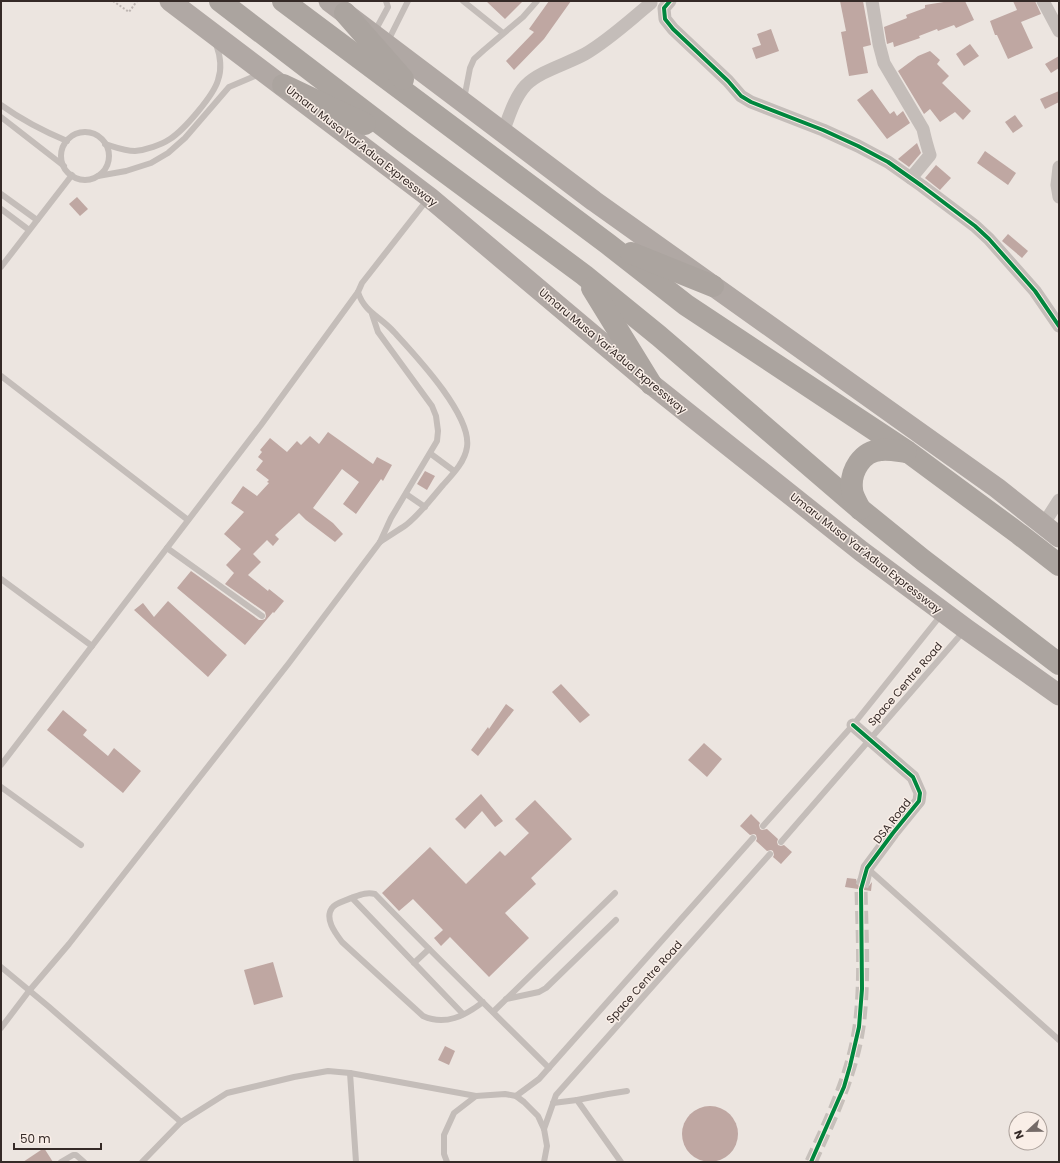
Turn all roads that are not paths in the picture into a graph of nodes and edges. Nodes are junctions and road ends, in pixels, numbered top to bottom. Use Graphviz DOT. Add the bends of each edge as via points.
graph roads {
  1 [pos="170,1"];
  2 [pos="220,1"];
  3 [pos="283,1"];
  4 [pos="386,1"];
  5 [pos="408,1"];
  6 [pos="463,1"];
  7 [pos="537,1"];
  8 [pos="670,1"];
  9 [pos="872,1"];
  10 [pos="1043,1"];
  11 [pos="650,2"];
  12 [pos="337,7"];
  13 [pos="664,13"];
  14 [pos="1059,31"];
  15 [pos="212,33"];
  16 [pos="504,33"];
  17 [pos="380,39"];
  18 [pos="275,80"];
  19 [pos="464,103"];
  20 [pos="1,105"];
  21 [pos="433,113"];
  22 [pos="1,117"];
  23 [pos="503,132"];
  24 [pos="67,141"];
  25 [pos="403,141"];
  26 [pos="105,144"];
  27 [pos="64,166"];
  28 [pos="1059,167"];
  29 [pos="72,175"];
  30 [pos="98,176"];
  31 [pos="911,178"];
  32 [pos="1,194"];
  33 [pos="429,197"];
  34 [pos="1059,197"];
  35 [pos="1,209"];
  36 [pos="37,220"];
  37 [pos="29,230"];
  38 [pos="608,244"];
  39 [pos="1,267"];
  40 [pos="584,275"];
  41 [pos="713,286"];
  42 [pos="358,292"];
  43 [pos="372,314"];
  44 [pos="1059,326"];
  45 [pos="1,376"];
  46 [pos="651,384"];
  47 [pos="908,452"];
  48 [pos="430,454"];
  49 [pos="454,471"];
  50 [pos="406,494"];
  51 [pos="1059,500"];
  52 [pos="425,507"];
  53 [pos="860,509"];
  54 [pos="188,520"];
  55 [pos="1043,524"];
  56 [pos="1059,537"];
  57 [pos="380,542"];
  58 [pos="167,548"];
  59 [pos="1059,565"];
  60 [pos="1,579"];
  61 [pos="943,612"];
  62 [pos="262,616"];
  63 [pos="966,629"];
  64 [pos="92,646"];
  65 [pos="1059,664"];
  66 [pos="1059,695"];
  67 [pos="853,725"];
  68 [pos="870,740"];
  69 [pos="1,765"];
  70 [pos="1,787"];
  71 [pos="763,826"];
  72 [pos="753,838"];
  73 [pos="781,842"];
  74 [pos="81,846"];
  75 [pos="770,854"];
  76 [pos="865,874"];
  77 [pos="615,893"];
  78 [pos="352,898"];
  79 [pos="616,920"];
  80 [pos="429,949"];
  81 [pos="414,963"];
  82 [pos="1,967"];
  83 [pos="29,991"];
  84 [pos="506,999"];
  85 [pos="483,1002"];
  86 [pos="493,1012"];
  87 [pos="463,1014"];
  88 [pos="1,1028"];
  89 [pos="1059,1040"];
  90 [pos="549,1068"];
  91 [pos="350,1073"];
  92 [pos="627,1091"];
  93 [pos="476,1096"];
  94 [pos="516,1096"];
  95 [pos="577,1100"];
  96 [pos="553,1103"];
  97 [pos="181,1122"];
  98 [pos="544,1129"];
  99 [pos="61,1162"];
  100 [pos="84,1162"];
  101 [pos="142,1162"];
  102 [pos="356,1162"];
  103 [pos="447,1162"];
  104 [pos="544,1162"];
  105 [pos="621,1162"];
  1 -- 15 [label="highway, Umaru Musa Yar'Adua Expressway"];
  2 -- 25 [label="highway"];
  3 -- 21 [label="highway"];
  4 -- 17 [label="lane" via="388,7"];
  5 -- 17 [label="lane"];
  6 -- 16 [label="lane"];
  7 -- 16 [label="lane"];
  8 -- 13 [label="street" via="664,8"];
  9 -- 31 [label="street" via="884,63 923,129 927,141 930,155"];
  10 -- 14 [label="street"];
  11 -- 13 [label="street"];
  11 -- 23 [label="street" via="587,53 541,75 526,86 516,99"];
  12 -- 17 [label="highway"];
  12 -- 21 [label="highway"];
  13 -- 31 [label="street" via="665,19 673,29 741,96 858,146"];
  15 -- 18 [label="highway, Umaru Musa Yar'Adua Expressway"];
  15 -- 26 [label="lane" via="219,53 218,81 210,96 181,131 147,149 135,151"];
  16 -- 19 [label="lane" via="474,60 470,68"];
  17 -- 19 [label="highway"];
  18 -- 25 [label="highway"];
  18 -- 30 [label="lane" via="255,76 229,87 185,138 168,153 151,163"];
  18 -- 33 [label="highway, Umaru Musa Yar'Adua Expressway"];
  19 -- 23 [label="highway"];
  20 -- 24 [label="lane" via="40,130"];
  21 -- 38 [label="highway"];
  22 -- 27 [label="lane"];
  23 -- 41 [label="highway" via="594,202"];
  24 -- 26 [label="lane" via="83,132 98,136"];
  24 -- 27 [label="lane" via="61,159"];
  25 -- 40 [label="highway"];
  26 -- 30 [label="lane" via="108,148 108,163"];
  27 -- 29 [label="lane"];
  28 -- 34 [label="street"];
  29 -- 30 [label="lane" via="83,179"];
  29 -- 36 [label="lane"];
  31 -- 44 [label="street" via="989,239 1034,291"];
  32 -- 36 [label="lane"];
  33 -- 42 [label="lane"];
  33 -- 46 [label="highway, Umaru Musa Yar'Adua Expressway"];
  35 -- 37 [label="lane"];
  36 -- 37 [label="lane"];
  37 -- 39 [label="lane"];
  38 -- 41 [label="highway"];
  38 -- 47 [label="highway" via="686,305"];
  40 -- 46 [label="highway"];
  40 -- 53 [label="highway"];
  41 -- 55 [label="highway" via="997,488"];
  42 -- 43 [label="lane"];
  42 -- 54 [label="lane"];
  43 -- 48 [label="lane" via="378,332 432,406 438,431 437,441"];
  43 -- 49 [label="lane" via="386,324 412,352 438,384 461,420 468,446 465,456"];
  45 -- 54 [label="lane"];
  46 -- 61 [label="highway, Umaru Musa Yar'Adua Expressway" via="861,551"];
  47 -- 53 [label="highway" via="880,450 866,455 856,465 852,490"];
  47 -- 59 [label="highway"];
  48 -- 49 [label="lane"];
  48 -- 50 [label="lane"];
  49 -- 52 [label="lane"];
  50 -- 52 [label="lane"];
  50 -- 57 [label="lane"];
  51 -- 55 [label="street"];
  52 -- 57 [label="lane" via="406,525"];
  53 -- 65 [label="highway"];
  54 -- 58 [label="lane"];
  55 -- 56 [label="highway"];
  57 -- 83 [label="lane" via="74,938"];
  58 -- 62 [label="lane"];
  58 -- 64 [label="lane"];
  60 -- 64 [label="lane"];
  61 -- 63 [label="highway, Umaru Musa Yar'Adua Expressway"];
  61 -- 67 [label="lane, Space Centre Road"];
  63 -- 66 [label="highway, Umaru Musa Yar'Adua Expressway"];
  63 -- 68 [label="lane, Space Centre Road"];
  64 -- 69 [label="lane"];
  67 -- 68 [label="street, DSA Road"];
  67 -- 71 [label="lane, Space Centre Road"];
  68 -- 73 [label="lane, Space Centre Road"];
  68 -- 76 [label="street, DSA Road" via="913,777 920,793 919,801 892,833"];
  70 -- 74 [label="lane"];
  72 -- 90 [label="lane, Space Centre Road"];
  75 -- 96 [label="lane, Space Centre Road" via="556,1095"];
  76 -- 89 [label="lane"];
  77 -- 84 [label="lane"];
  78 -- 80 [label="lane" via="366,893 375,894"];
  78 -- 81 [label="lane"];
  78 -- 87 [label="lane" via="336,904 330,914 331,924 342,942 423,1016 437,1021"];
  79 -- 84 [label="lane" via="546,988 539,992"];
  80 -- 81 [label="lane"];
  80 -- 85 [label="lane"];
  81 -- 87 [label="lane"];
  82 -- 83 [label="lane"];
  83 -- 88 [label="lane"];
  83 -- 97 [label="lane"];
  84 -- 86 [label="lane"];
  85 -- 86 [label="lane"];
  85 -- 87 [label="lane"];
  86 -- 90 [label="lane"];
  90 -- 94 [label="lane, Space Centre Road" via="539,1080"];
  91 -- 93 [label="lane"];
  91 -- 97 [label="lane" via="328,1071 227,1093"];
  91 -- 102 [label="lane"];
  92 -- 95 [label="lane"];
  93 -- 94 [label="lane"];
  93 -- 103 [label="lane" via="454,1113 444,1135 444,1154"];
  94 -- 98 [label="lane" via="538,1116"];
  95 -- 96 [label="lane"];
  95 -- 105 [label="lane"];
  96 -- 98 [label="lane, Space Centre Road"];
  97 -- 101 [label="lane"];
  98 -- 104 [label="lane" via="547,1146"];
  99 -- 100 [label="lane" via="76,1155"];
}
